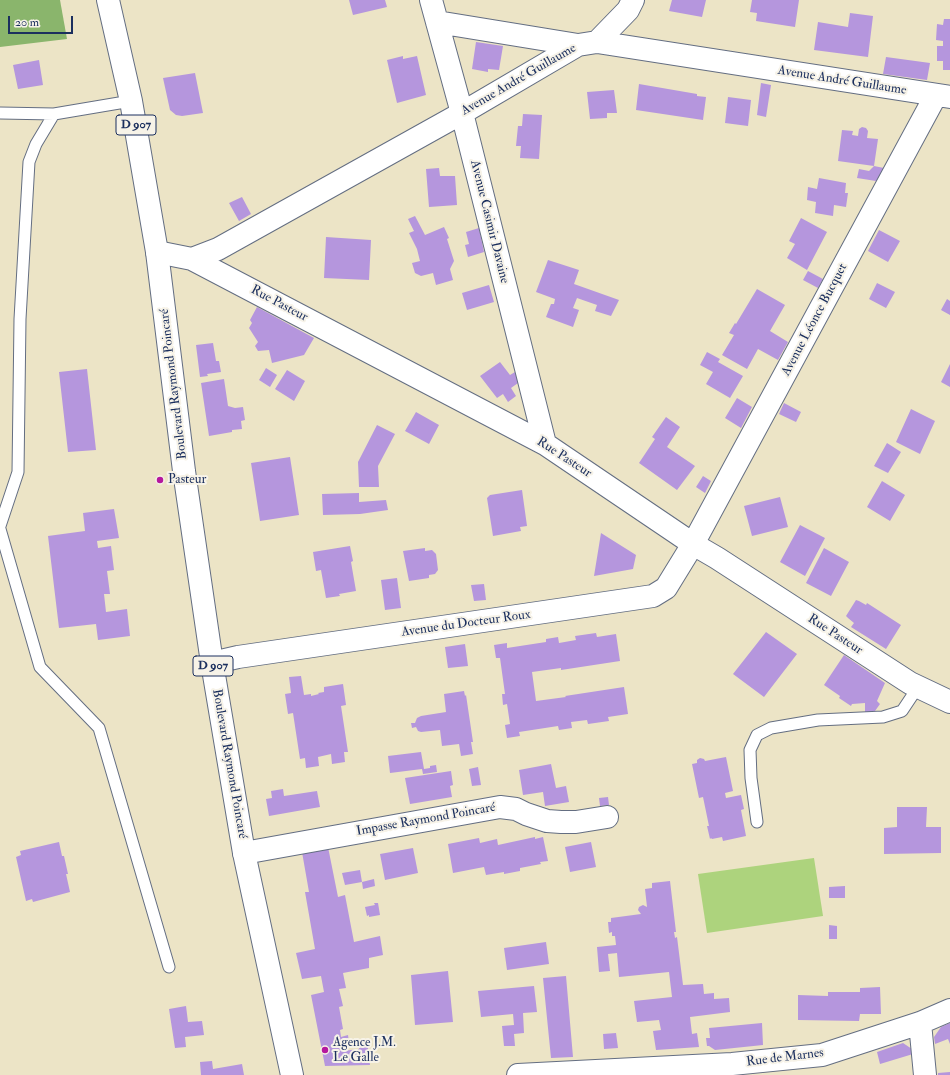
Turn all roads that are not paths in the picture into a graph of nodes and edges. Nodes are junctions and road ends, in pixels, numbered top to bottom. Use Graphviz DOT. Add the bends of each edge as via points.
graph roads {
  1 [pos="108,0"];
  2 [pos="431,0"];
  3 [pos="633,0"];
  4 [pos="437,22"];
  5 [pos="587,44"];
  6 [pos="943,96"];
  7 [pos="131,101"];
  8 [pos="0,113"];
  9 [pos="462,113"];
  10 [pos="54,114"];
  11 [pos="157,252"];
  12 [pos="192,259"];
  13 [pos="545,444"];
  14 [pos="0,526"];
  15 [pos="0,529"];
  16 [pos="693,544"];
  17 [pos="212,663"];
  18 [pos="918,687"];
  19 [pos="950,702"];
  20 [pos="607,817"];
  21 [pos="757,822"];
  22 [pos="244,853"];
  23 [pos="169,967"];
  24 [pos="950,1010"];
  25 [pos="920,1023"];
  26 [pos="292,1075"];
  27 [pos="518,1075"];
  28 [pos="925,1075"];
  1 -- 7 [label="street, Boulevard Raymond Poincaré / D 907"];
  2 -- 4 [label="street, Avenue Casimir Davaine"];
  3 -- 5 [label="street" via="628,10"];
  4 -- 5 [label="street"];
  4 -- 9 [label="street, Avenue Casimir Davaine"];
  5 -- 6 [label="street, Avenue André Guillaume"];
  5 -- 9 [label="street, Avenue André Guillaume"];
  6 -- 16 [label="street, Avenue Léonce Bucquet"];
  7 -- 10 [label="lane"];
  7 -- 11 [label="street, Boulevard Raymond Poincaré / D 907"];
  8 -- 10 [label="lane"];
  9 -- 12 [label="street, Avenue André Guillaume" via="218,249"];
  9 -- 13 [label="street, Avenue Casimir Davaine"];
  10 -- 14 [label="lane" via="36,144 29,162 20,319 18,472"];
  11 -- 12 [label="street, Rue Pasteur"];
  11 -- 17 [label="street, Boulevard Raymond Poincaré / D 907" via="184,471"];
  12 -- 13 [label="street, Rue Pasteur"];
  13 -- 16 [label="street, Rue Pasteur"];
  15 -- 23 [label="lane" via="40,667 98,728"];
  16 -- 17 [label="street, Avenue du Docteur Roux" via="666,588 653,596 238,657"];
  16 -- 18 [label="street, Rue Pasteur"];
  17 -- 22 [label="street, Boulevard Raymond Poincaré / D 907"];
  18 -- 19 [label="street, Rue Pasteur"];
  18 -- 21 [label="lane" via="902,711 882,717 818,720 771,728 756,735 750,750"];
  20 -- 22 [label="street, Impasse Raymond Poincaré" via="576,822 547,821 516,809 500,807"];
  22 -- 26 [label="street, Boulevard Raymond Poincaré / D 907"];
  24 -- 25 [label="street, Rue de Marnes"];
  25 -- 27 [label="street, Rue de Marnes" via="822,1055 732,1064"];
  25 -- 28 [label="street"];
}
